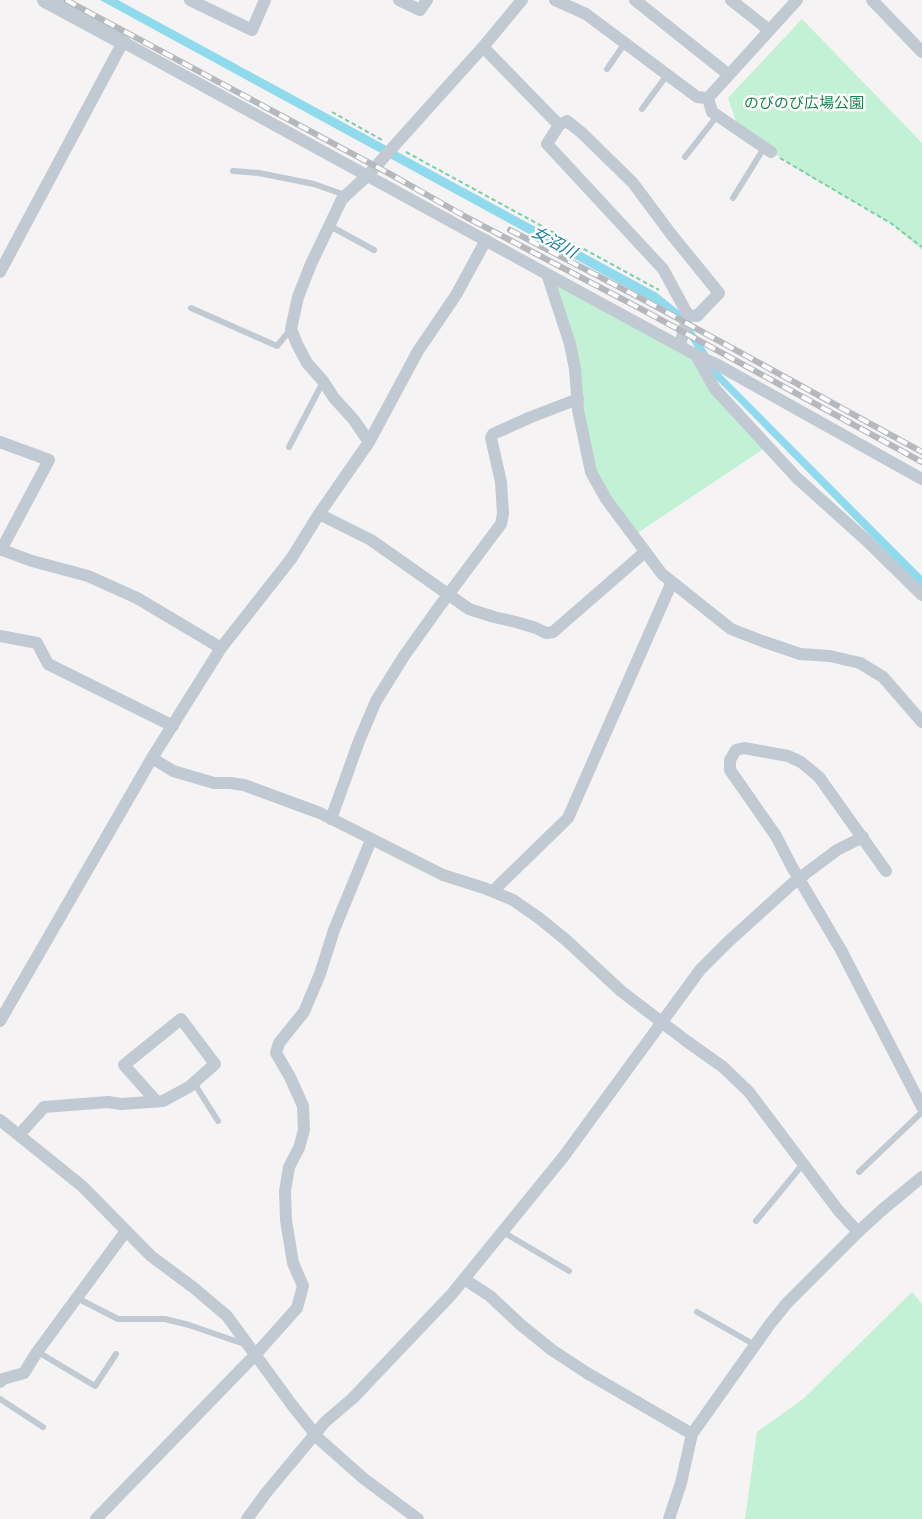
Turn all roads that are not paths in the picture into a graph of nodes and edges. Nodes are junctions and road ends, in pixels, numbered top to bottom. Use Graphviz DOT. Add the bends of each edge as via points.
graph roads {
  1 [pos="45,0"];
  2 [pos="190,0"];
  3 [pos="265,0"];
  4 [pos="399,0"];
  5 [pos="427,0"];
  6 [pos="522,0"];
  7 [pos="555,0"];
  8 [pos="635,0"];
  9 [pos="731,0"];
  10 [pos="797,0"];
  11 [pos="872,0"];
  12 [pos="769,30"];
  13 [pos="123,42"];
  14 [pos="625,44"];
  15 [pos="483,47"];
  16 [pos="922,52"];
  17 [pos="607,69"];
  18 [pos="668,75"];
  19 [pos="729,75"];
  20 [pos="708,98"];
  21 [pos="642,109"];
  22 [pos="717,115"];
  23 [pos="559,125"];
  24 [pos="768,150"];
  25 [pos="685,157"];
  26 [pos="233,171"];
  27 [pos="368,175"];
  28 [pos="345,195"];
  29 [pos="733,198"];
  30 [pos="329,225"];
  31 [pos="486,240"];
  32 [pos="375,250"];
  33 [pos="0,272"];
  34 [pos="547,274"];
  35 [pos="191,308"];
  36 [pos="688,315"];
  37 [pos="291,328"];
  38 [pos="680,345"];
  39 [pos="696,355"];
  40 [pos="323,381"];
  41 [pos="578,399"];
  42 [pos="0,442"];
  43 [pos="369,442"];
  44 [pos="289,447"];
  45 [pos="922,479"];
  46 [pos="319,514"];
  47 [pos="1,549"];
  48 [pos="645,552"];
  49 [pos="672,582"];
  50 [pos="447,595"];
  51 [pos="922,595"];
  52 [pos="0,636"];
  53 [pos="221,648"];
  54 [pos="922,722"];
  55 [pos="172,726"];
  56 [pos="152,758"];
  57 [pos="331,819"];
  58 [pos="862,837"];
  59 [pos="371,840"];
  60 [pos="886,871"];
  61 [pos="799,879"];
  62 [pos="493,891"];
  63 [pos="0,1021"];
  64 [pos="662,1022"];
  65 [pos="194,1083"];
  66 [pos="156,1101"];
  67 [pos="922,1107"];
  68 [pos="922,1112"];
  69 [pos="0,1120"];
  70 [pos="218,1120"];
  71 [pos="19,1135"];
  72 [pos="803,1164"];
  73 [pos="860,1172"];
  74 [pos="922,1177"];
  75 [pos="756,1221"];
  76 [pos="126,1231"];
  77 [pos="503,1232"];
  78 [pos="858,1232"];
  79 [pos="569,1270"];
  80 [pos="464,1279"];
  81 [pos="76,1298"];
  82 [pos="697,1312"];
  83 [pos="755,1345"];
  84 [pos="253,1350"];
  85 [pos="37,1352"];
  86 [pos="116,1354"];
  87 [pos="0,1382"];
  88 [pos="0,1400"];
  89 [pos="43,1427"];
  90 [pos="315,1434"];
  91 [pos="692,1434"];
  92 [pos="410,1517"];
  93 [pos="96,1519"];
  94 [pos="247,1519"];
  95 [pos="669,1519"];
  1 -- 13 [label="street"];
  2 -- 3 [label="street" via="252,30"];
  4 -- 5 [label="street" via="420,9"];
  6 -- 15 [label="street"];
  7 -- 14 [label="street" via="586,14"];
  8 -- 19 [label="street"];
  9 -- 12 [label="street"];
  10 -- 12 [label="street"];
  11 -- 16 [label="street"];
  12 -- 19 [label="street"];
  13 -- 27 [label="street"];
  13 -- 33 [label="street"];
  14 -- 17 [label="lane"];
  14 -- 18 [label="street"];
  15 -- 23 [label="street"];
  15 -- 27 [label="street"];
  18 -- 20 [label="street" via="698,97"];
  18 -- 21 [label="lane"];
  19 -- 20 [label="street"];
  20 -- 22 [label="street" via="712,112"];
  22 -- 24 [label="street"];
  22 -- 25 [label="lane"];
  23 -- 36 [label="street" via="547,144 663,269"];
  23 -- 36 [label="street" via="567,121 633,183 719,293 697,316"];
  24 -- 29 [label="lane"];
  26 -- 28 [label="lane" via="315,184"];
  27 -- 28 [label="street"];
  27 -- 31 [label="street"];
  28 -- 30 [label="street"];
  30 -- 32 [label="lane"];
  30 -- 37 [label="street" via="298,297"];
  31 -- 34 [label="street"];
  31 -- 43 [label="street" via="456,295 418,351"];
  34 -- 38 [label="street"];
  34 -- 41 [label="street" via="570,344"];
  35 -- 37 [label="lane" via="277,346"];
  36 -- 38 [label="street"];
  37 -- 40 [label="street" via="307,363"];
  38 -- 39 [label="street"];
  39 -- 45 [label="street"];
  39 -- 51 [label="street" via="715,389 797,478"];
  40 -- 43 [label="street"];
  40 -- 44 [label="lane"];
  41 -- 48 [label="street" via="591,472 606,500"];
  41 -- 50 [label="street" via="493,434 501,482 501,524"];
  42 -- 47 [label="street" via="49,460"];
  43 -- 46 [label="street"];
  46 -- 50 [label="street" via="371,540"];
  46 -- 53 [label="street" via="291,559"];
  47 -- 53 [label="street" via="88,576 138,598"];
  48 -- 49 [label="street"];
  48 -- 50 [label="street" via="553,632 469,609"];
  49 -- 54 [label="street" via="731,629 800,654 860,663 883,677"];
  49 -- 62 [label="street" via="568,818"];
  50 -- 57 [label="street" via="376,701"];
  52 -- 55 [label="street" via="38,643 48,663"];
  53 -- 55 [label="street"];
  55 -- 56 [label="street"];
  56 -- 57 [label="street" via="173,771 213,783 244,785"];
  56 -- 63 [label="street"];
  57 -- 59 [label="street"];
  58 -- 60 [label="street"];
  58 -- 61 [label="street" via="837,850"];
  58 -- 61 [label="street" via="819,777 801,762 788,756 736,750 730,770 776,836"];
  59 -- 62 [label="street" via="443,875"];
  59 -- 84 [label="street" via="304,1012 279,1043 276,1053 303,1106 304,1130 289,1167 285,1191 293,1263 303,1286 297,1308"];
  61 -- 64 [label="street" via="700,970"];
  61 -- 67 [label="street" via="841,950"];
  62 -- 64 [label="street" via="539,918"];
  64 -- 72 [label="street" via="723,1067 749,1092"];
  64 -- 77 [label="street"];
  65 -- 66 [label="street"];
  65 -- 66 [label="street" via="215,1064 180,1019 124,1065"];
  65 -- 70 [label="lane"];
  66 -- 71 [label="street" via="44,1107"];
  68 -- 73 [label="lane"];
  69 -- 71 [label="street"];
  71 -- 76 [label="street" via="82,1186"];
  72 -- 75 [label="lane"];
  72 -- 78 [label="street"];
  74 -- 78 [label="street"];
  76 -- 81 [label="street"];
  76 -- 84 [label="street" via="151,1257 227,1316"];
  77 -- 79 [label="lane"];
  77 -- 80 [label="street"];
  78 -- 83 [label="street" via="787,1303"];
  80 -- 90 [label="street"];
  80 -- 91 [label="street" via="490,1296 552,1350"];
  81 -- 84 [label="lane" via="118,1319 165,1319"];
  81 -- 85 [label="street"];
  82 -- 83 [label="lane"];
  83 -- 91 [label="street"];
  84 -- 90 [label="street"];
  84 -- 93 [label="street"];
  85 -- 86 [label="lane" via="95,1386"];
  85 -- 87 [label="street" via="24,1373"];
  88 -- 89 [label="lane"];
  90 -- 92 [label="street"];
  90 -- 94 [label="street"];
  91 -- 95 [label="street"];
}
